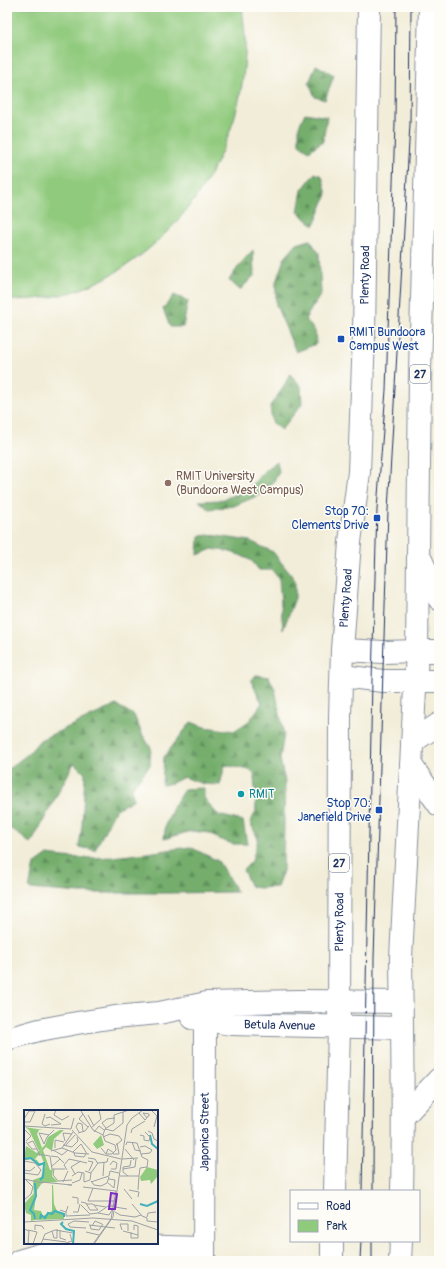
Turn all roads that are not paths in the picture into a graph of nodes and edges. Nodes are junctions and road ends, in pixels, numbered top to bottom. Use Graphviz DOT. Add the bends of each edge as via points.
graph roads {
  1 [pos="369,7"];
  2 [pos="430,7"];
  3 [pos="418,553"];
  4 [pos="439,599"];
  5 [pos="342,650"];
  6 [pos="417,651"];
  7 [pos="439,651"];
  8 [pos="342,676"];
  9 [pos="416,681"];
  10 [pos="439,681"];
  11 [pos="439,724"];
  12 [pos="412,742"];
  13 [pos="411,765"];
  14 [pos="439,805"];
  15 [pos="339,1002"];
  16 [pos="401,1002"];
  17 [pos="207,1011"];
  18 [pos="339,1026"];
  19 [pos="402,1028"];
  20 [pos="7,1039"];
  21 [pos="439,1079"];
  22 [pos="404,1116"];
  23 [pos="335,1190"];
  24 [pos="402,1190"];
  25 [pos="332,1242"];
  26 [pos="401,1242"];
  27 [pos="204,1254"];
  28 [pos="19,1261"];
  29 [pos="332,1261"];
  30 [pos="400,1261"];
  1 -- 5 [label="main road, Plenty Road / 27" via="359,465"];
  2 -- 3 [label="main road, 27"];
  3 -- 4 [label="main road"];
  3 -- 6 [label="main road, 27"];
  5 -- 6 [label="main road"];
  5 -- 8 [label="main road, Plenty Road / 27"];
  6 -- 7 [label="main road"];
  6 -- 9 [label="main road, 27"];
  8 -- 9 [label="main road" via="383,681"];
  8 -- 15 [label="main road, Plenty Road / 27"];
  9 -- 10 [label="main road"];
  9 -- 12 [label="main road, 27"];
  11 -- 12 [label="main road"];
  12 -- 13 [label="main road"];
  13 -- 14 [label="main road"];
  13 -- 16 [label="main road"];
  15 -- 16 [label="main road, Betula Avenue"];
  15 -- 17 [label="main road, Betula Avenue" via="300,1001"];
  15 -- 18 [label="main road, Plenty Road / 27"];
  16 -- 19 [label="main road"];
  17 -- 18 [label="main road, Betula Avenue" via="232,1024"];
  17 -- 20 [label="main road, Betula Avenue" via="115,1017 39,1030"];
  17 -- 27 [label="main road, Japonica Street"];
  18 -- 19 [label="main road, Betula Avenue"];
  18 -- 23 [label="main road, Plenty Road / 27"];
  19 -- 22 [label="main road"];
  21 -- 22 [label="main road"];
  22 -- 24 [label="main road"];
  25 -- 29 [label="main road"];
  26 -- 30 [label="main road"];
  27 -- 28 [label="main road" via="103,1246 48,1252"];
}
